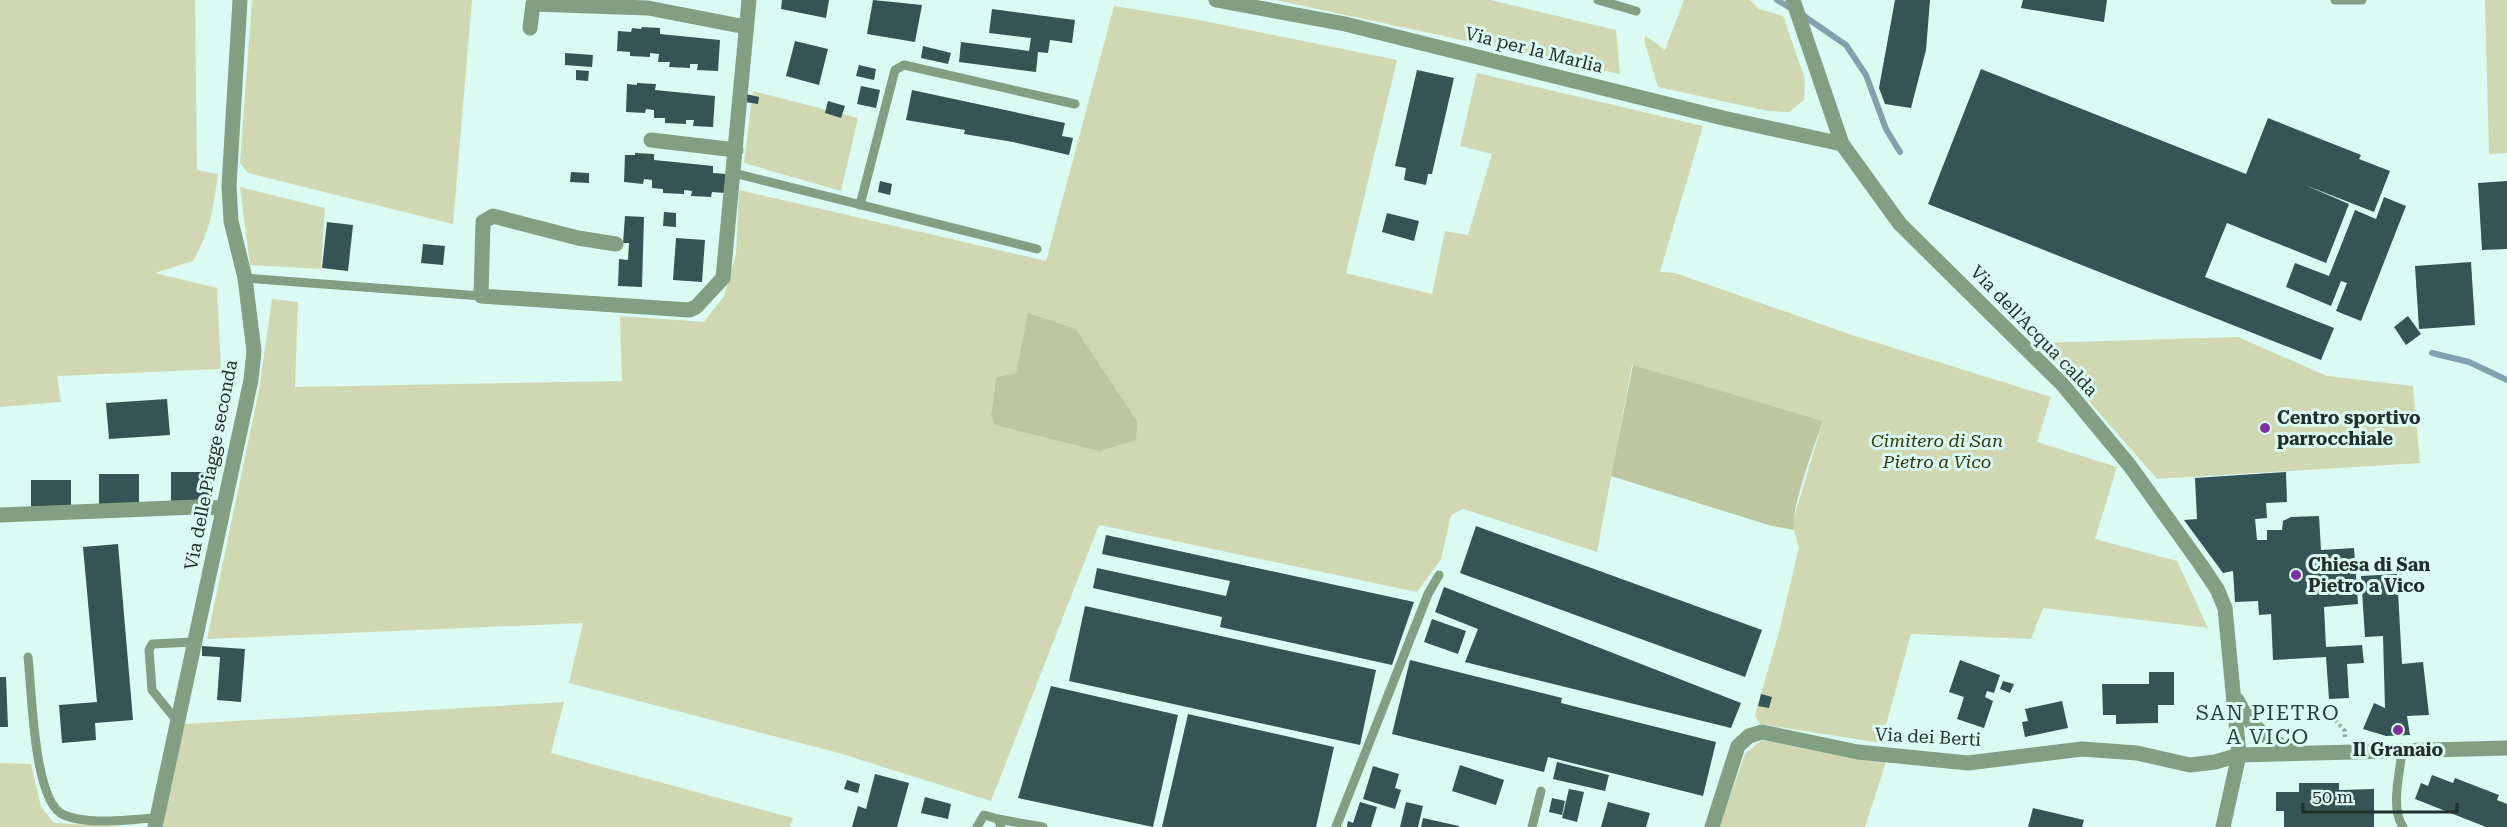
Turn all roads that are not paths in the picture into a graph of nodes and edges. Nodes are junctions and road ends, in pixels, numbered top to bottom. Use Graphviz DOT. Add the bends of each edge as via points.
graph roads {
  1 [pos="240,0"];
  2 [pos="748,0"];
  3 [pos="1216,0"];
  4 [pos="1598,0"];
  5 [pos="1793,0"];
  6 [pos="2335,0"];
  7 [pos="2362,0"];
  8 [pos="1636,11"];
  9 [pos="746,27"];
  10 [pos="531,28"];
  11 [pos="1075,104"];
  12 [pos="651,140"];
  13 [pos="1842,144"];
  14 [pos="735,150"];
  15 [pos="734,173"];
  16 [pos="861,205"];
  17 [pos="616,244"];
  18 [pos="1037,249"];
  19 [pos="245,278"];
  20 [pos="481,296"];
  21 [pos="223,508"];
  22 [pos="0,515"];
  23 [pos="1439,575"];
  24 [pos="194,642"];
  25 [pos="28,657"];
  26 [pos="2234,694"];
  27 [pos="177,721"];
  28 [pos="2507,748"];
  29 [pos="2402,751"];
  30 [pos="2298,753"];
  31 [pos="2239,755"];
  32 [pos="1541,791"];
  33 [pos="156,823"];
  34 [pos="999,823"];
  35 [pos="977,827"];
  36 [pos="1042,827"];
  37 [pos="1336,827"];
  38 [pos="1532,827"];
  39 [pos="1712,827"];
  40 [pos="2223,827"];
  41 [pos="2403,827"];
  1 -- 19 [label="street, Via delle Piagge seconda" via="229,186 231,221"];
  2 -- 9 [label="street"];
  3 -- 13 [label="street, Via per la Marlia" via="1345,24"];
  4 -- 8 [label="lane"];
  5 -- 13 [label="street, Via dell'Acqua calda"];
  6 -- 7 [label="lane"];
  9 -- 10 [label="street" via="648,8 532,4"];
  9 -- 14 [label="street"];
  11 -- 16 [label="lane" via="904,65 895,70"];
  12 -- 14 [label="street"];
  13 -- 26 [label="street, Via dell'Acqua calda" via="1900,224 2063,385 2144,482 2217,589 2225,608"];
  14 -- 15 [label="street"];
  15 -- 16 [label="lane"];
  15 -- 20 [label="street" via="723,278 696,307 689,310"];
  16 -- 18 [label="lane"];
  17 -- 20 [label="street" via="493,216 483,222"];
  19 -- 20 [label="lane"];
  19 -- 21 [label="street, Via delle Piagge seconda" via="254,351"];
  21 -- 22 [label="street"];
  21 -- 24 [label="street, Via delle Piagge seconda"];
  23 -- 37 [label="lane"];
  24 -- 27 [label="street, Via delle Piagge seconda"];
  24 -- 27 [label="lane" via="152,644 149,650 152,690"];
  25 -- 33 [label="lane" via="41,778 51,804 63,815 85,820"];
  26 -- 30 [label="street, Via dell'Acqua calda" via="2252,726 2272,742"];
  26 -- 31 [label="street, Via dell'Acqua calda"];
  27 -- 33 [label="street, Via delle Piagge seconda"];
  28 -- 29 [label="street, Via dell'Acqua calda"];
  29 -- 30 [label="street, Via dell'Acqua calda"];
  29 -- 41 [label="lane" via="2397,808"];
  30 -- 31 [label="street, Via dell'Acqua calda"];
  31 -- 39 [label="street, Via dei Berti" via="2190,765 2137,753 2082,749 1968,763 1858,752 1762,732 1749,736 1738,746"];
  31 -- 40 [label="street"];
  32 -- 38 [label="lane"];
  34 -- 35 [label="lane" via="984,815"];
  34 -- 36 [label="lane"];
}
